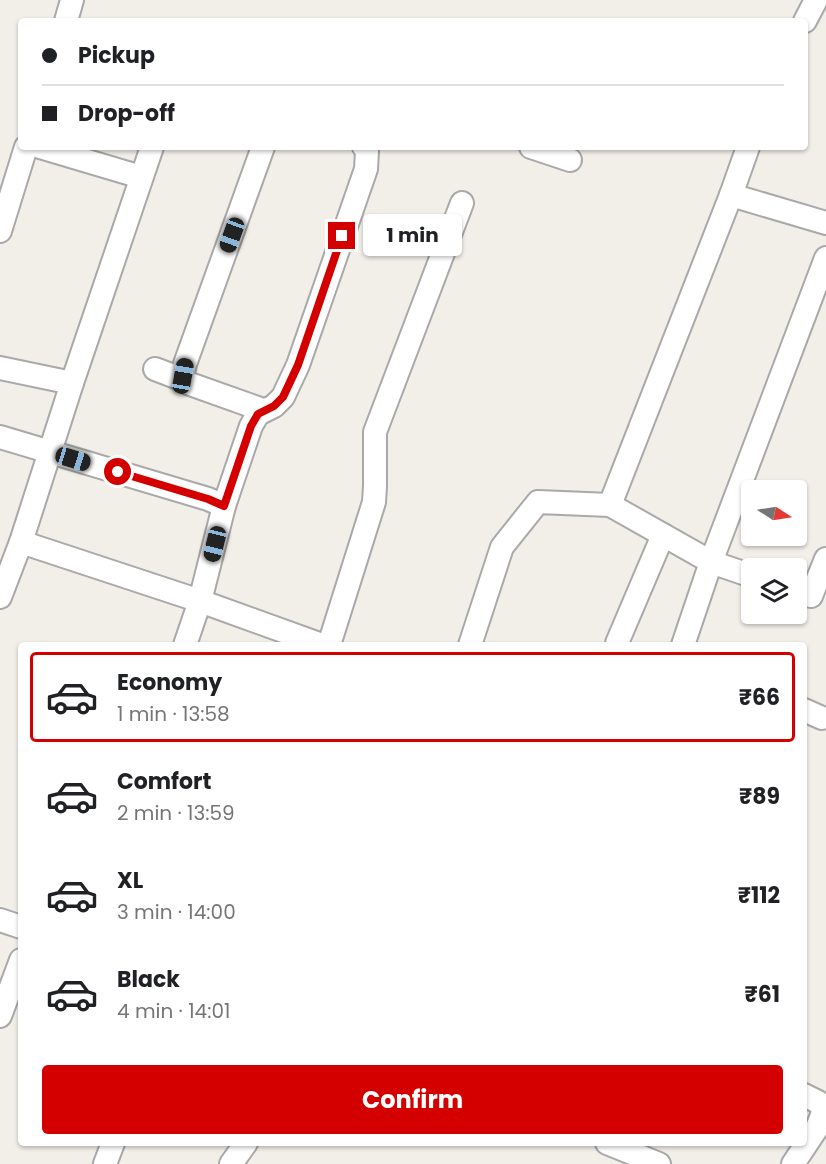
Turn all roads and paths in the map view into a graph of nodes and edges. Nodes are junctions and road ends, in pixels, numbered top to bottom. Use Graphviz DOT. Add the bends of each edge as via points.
graph roads {
  1 [pos="72,0"];
  2 [pos="816,0"];
  3 [pos="67,18"];
  4 [pos="807,18"];
  5 [pos="25,150"];
  6 [pos="50,150"];
  7 [pos="151,150"];
  8 [pos="262,150"];
  9 [pos="367,150"];
  10 [pos="540,150"];
  11 [pos="747,150"];
  12 [pos="570,160"];
  13 [pos="141,177"];
  14 [pos="731,195"];
  15 [pos="462,202"];
  16 [pos="826,223"];
  17 [pos="0,231"];
  18 [pos="826,258"];
  19 [pos="0,368"];
  20 [pos="155,369"];
  21 [pos="184,380"];
  22 [pos="72,383"];
  23 [pos="263,410"];
  24 [pos="0,437"];
  25 [pos="51,452"];
  26 [pos="610,505"];
  27 [pos="224,506"];
  28 [pos="663,535"];
  29 [pos="21,542"];
  30 [pos="826,559"];
  31 [pos="711,562"];
  32 [pos="741,572"];
  33 [pos="811,596"];
  34 [pos="0,597"];
  35 [pos="200,601"];
  36 [pos="186,642"];
  37 [pos="314,642"];
  38 [pos="330,642"];
  39 [pos="471,642"];
  40 [pos="617,642"];
  41 [pos="684,642"];
  42 [pos="0,920"];
  43 [pos="18,926"];
  44 [pos="18,968"];
  45 [pos="0,1016"];
  46 [pos="807,1096"];
  47 [pos="807,1144"];
  48 [pos="112,1146"];
  49 [pos="244,1146"];
  50 [pos="614,1146"];
  51 [pos="806,1146"];
  52 [pos="105,1164"];
  53 [pos="231,1164"];
  54 [pos="659,1164"];
  55 [pos="794,1164"];
  1 -- 3 [label="street"];
  2 -- 4 [label="street"];
  5 -- 17 [label="street"];
  6 -- 13 [label="street"];
  7 -- 13 [label="street"];
  8 -- 21 [label="street" via="185,364"];
  9 -- 23 [label="street" via="366,169 298,365 283,397"];
  10 -- 12 [label="street"];
  11 -- 14 [label="street"];
  13 -- 22 [label="street"];
  14 -- 16 [label="street"];
  14 -- 26 [label="street"];
  15 -- 38 [label="street" via="375,432 374,502"];
  18 -- 31 [label="street"];
  19 -- 22 [label="street"];
  20 -- 21 [label="street"];
  21 -- 23 [label="street"];
  22 -- 25 [label="street"];
  23 -- 27 [label="street" via="251,426"];
  24 -- 25 [label="street"];
  25 -- 27 [label="street"];
  25 -- 29 [label="street"];
  26 -- 28 [label="street"];
  26 -- 39 [label="street" via="538,502 502,547"];
  27 -- 35 [label="street"];
  28 -- 31 [label="street"];
  28 -- 40 [label="street"];
  29 -- 34 [label="street"];
  29 -- 35 [label="street"];
  30 -- 33 [label="street"];
  31 -- 32 [label="street"];
  31 -- 41 [label="street"];
  35 -- 36 [label="street"];
  35 -- 37 [label="street"];
  42 -- 43 [label="street"];
  44 -- 45 [label="street"];
  46 -- 47 [label="street" via="824,1110"];
  48 -- 52 [label="street"];
  49 -- 53 [label="street"];
  50 -- 54 [label="street"];
  51 -- 55 [label="street"];
}
